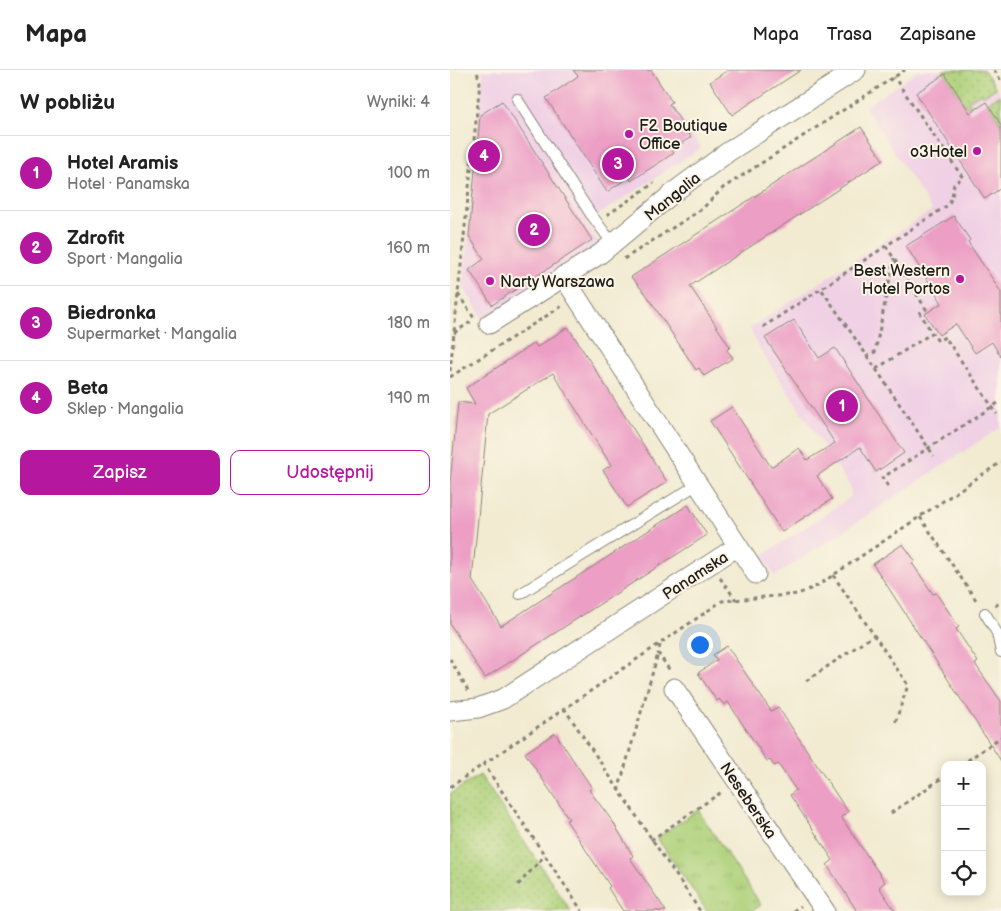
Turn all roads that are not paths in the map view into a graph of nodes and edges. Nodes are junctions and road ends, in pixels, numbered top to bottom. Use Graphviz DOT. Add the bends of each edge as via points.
graph roads {
  1 [pos="856,70"];
  2 [pos="517,98"];
  3 [pos="613,244"];
  4 [pos="564,276"];
  5 [pos="482,322"];
  6 [pos="698,484"];
  7 [pos="738,546"];
  8 [pos="756,574"];
  9 [pos="520,594"];
  10 [pos="985,613"];
  11 [pos="1001,652"];
  12 [pos="674,688"];
  13 [pos="450,711"];
  14 [pos="825,911"];
  1 -- 3 [label="street, Mangalia" via="728,152"];
  2 -- 3 [label="lane"];
  3 -- 4 [label="street, Mangalia"];
  4 -- 5 [label="street, Mangalia"];
  4 -- 6 [label="street, Panamska"];
  6 -- 7 [label="street, Panamska"];
  6 -- 9 [label="lane"];
  7 -- 8 [label="street"];
  7 -- 13 [label="street, Panamska" via="504,699 478,708"];
  10 -- 11 [label="lane" via="996,633"];
  12 -- 14 [label="street, Neseberska"];
}
